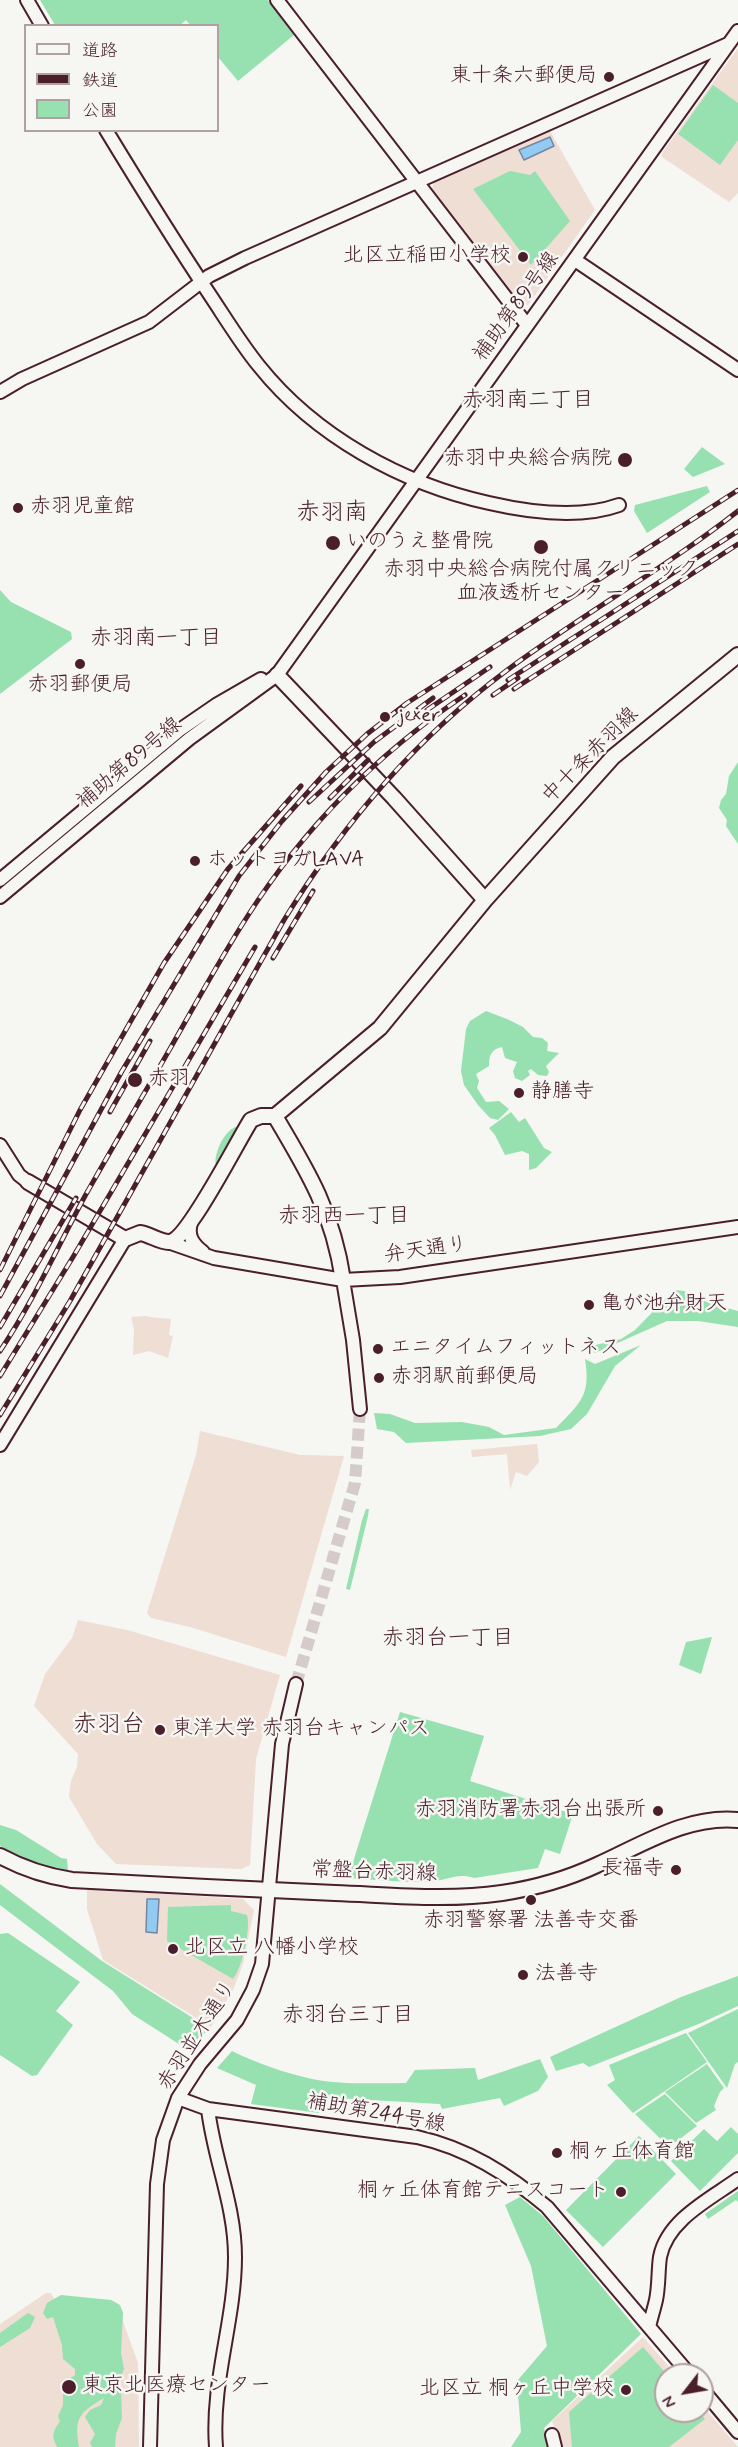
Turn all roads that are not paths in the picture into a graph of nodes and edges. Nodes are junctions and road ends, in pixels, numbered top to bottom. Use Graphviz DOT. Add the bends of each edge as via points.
graph roads {
  1 [pos="27,0"];
  2 [pos="277,0"];
  3 [pos="41,24"];
  4 [pos="738,31"];
  5 [pos="729,43"];
  6 [pos="107,132"];
  7 [pos="416,182"];
  8 [pos="575,260"];
  9 [pos="201,282"];
  10 [pos="527,325"];
  11 [pos="738,370"];
  12 [pos="3,391"];
  13 [pos="416,480"];
  14 [pos="619,505"];
  15 [pos="738,655"];
  16 [pos="284,662"];
  17 [pos="277,675"];
  18 [pos="0,880"];
  19 [pos="0,897"];
  20 [pos="485,900"];
  21 [pos="276,1116"];
  22 [pos="0,1145"];
  23 [pos="28,1182"];
  24 [pos="191,1223"];
  25 [pos="738,1227"];
  26 [pos="125,1239"];
  27 [pos="168,1242"];
  28 [pos="214,1258"];
  29 [pos="343,1280"];
  30 [pos="360,1409"];
  31 [pos="0,1445"];
  32 [pos="297,1684"];
  33 [pos="738,1820"];
  34 [pos="0,1856"];
  35 [pos="270,1890"];
  36 [pos="178,2098"];
  37 [pos="208,2109"];
  38 [pos="738,2179"];
  39 [pos="649,2327"];
  40 [pos="680,2363"];
  41 [pos="714,2403"];
  42 [pos="738,2432"];
  43 [pos="150,2447"];
  44 [pos="216,2447"];
  1 -- 3 [label="street"];
  2 -- 7 [label="street"];
  4 -- 5 [label="street, 補助第89号線"];
  5 -- 7 [label="street"];
  5 -- 8 [label="street, 補助第89号線"];
  6 -- 9 [label="street"];
  7 -- 9 [label="street"];
  7 -- 10 [label="street"];
  8 -- 10 [label="street, 補助第89号線"];
  8 -- 11 [label="street"];
  9 -- 12 [label="street" via="149,322"];
  9 -- 13 [label="street" via="258,366 298,406 346,443"];
  10 -- 13 [label="street, 補助第89号線"];
  13 -- 14 [label="street" via="477,501 537,511 590,511"];
  13 -- 16 [label="street, 補助第89号線"];
  15 -- 20 [label="main road, 中十条赤羽線" via="613,757"];
  16 -- 17 [label="street, 補助第89号線"];
  16 -- 18 [label="street, 補助第89号線" via="181,729"];
  17 -- 19 [label="street, 補助第89号線" via="189,739"];
  17 -- 20 [label="main road"];
  20 -- 21 [label="main road, 中十条赤羽線" via="380,1028"];
  21 -- 24 [label="main road, 中十条赤羽線" via="252,1120"];
  21 -- 29 [label="main road" via="325,1207 338,1246"];
  22 -- 23 [label="street"];
  23 -- 26 [label="main road"];
  24 -- 27 [label="main road, 中十条赤羽線" via="180,1237"];
  24 -- 28 [label="street" via="194,1244"];
  25 -- 29 [label="street, 弁天通り" via="400,1277"];
  26 -- 27 [label="main road, 弁天通り" via="140,1233"];
  26 -- 31 [label="street"];
  27 -- 28 [label="street, 弁天通り"];
  28 -- 29 [label="street, 弁天通り"];
  29 -- 30 [label="street"];
  32 -- 35 [label="street, 赤羽並木通り" via="282,1744"];
  33 -- 35 [label="main road, 常盤台赤羽線" via="711,1821 667,1832 556,1881 499,1894 457,1897"];
  34 -- 35 [label="main road, 常盤台赤羽線" via="47,1877"];
  35 -- 36 [label="street, 赤羽並木通り" via="262,1964 253,1990 237,2020"];
  36 -- 37 [label="street, 補助第244号線"];
  36 -- 43 [label="street, 赤羽並木通り" via="163,2140 157,2184"];
  37 -- 39 [label="street, 補助第244号線" via="417,2137 442,2142 477,2158 547,2207"];
  37 -- 44 [label="street" via="235,2239 235,2274 216,2396"];
  38 -- 39 [label="street" via="679,2222 668,2239 661,2255"];
  39 -- 40 [label="street, 補助第244号線"];
  41 -- 42 [label="street"];
}
